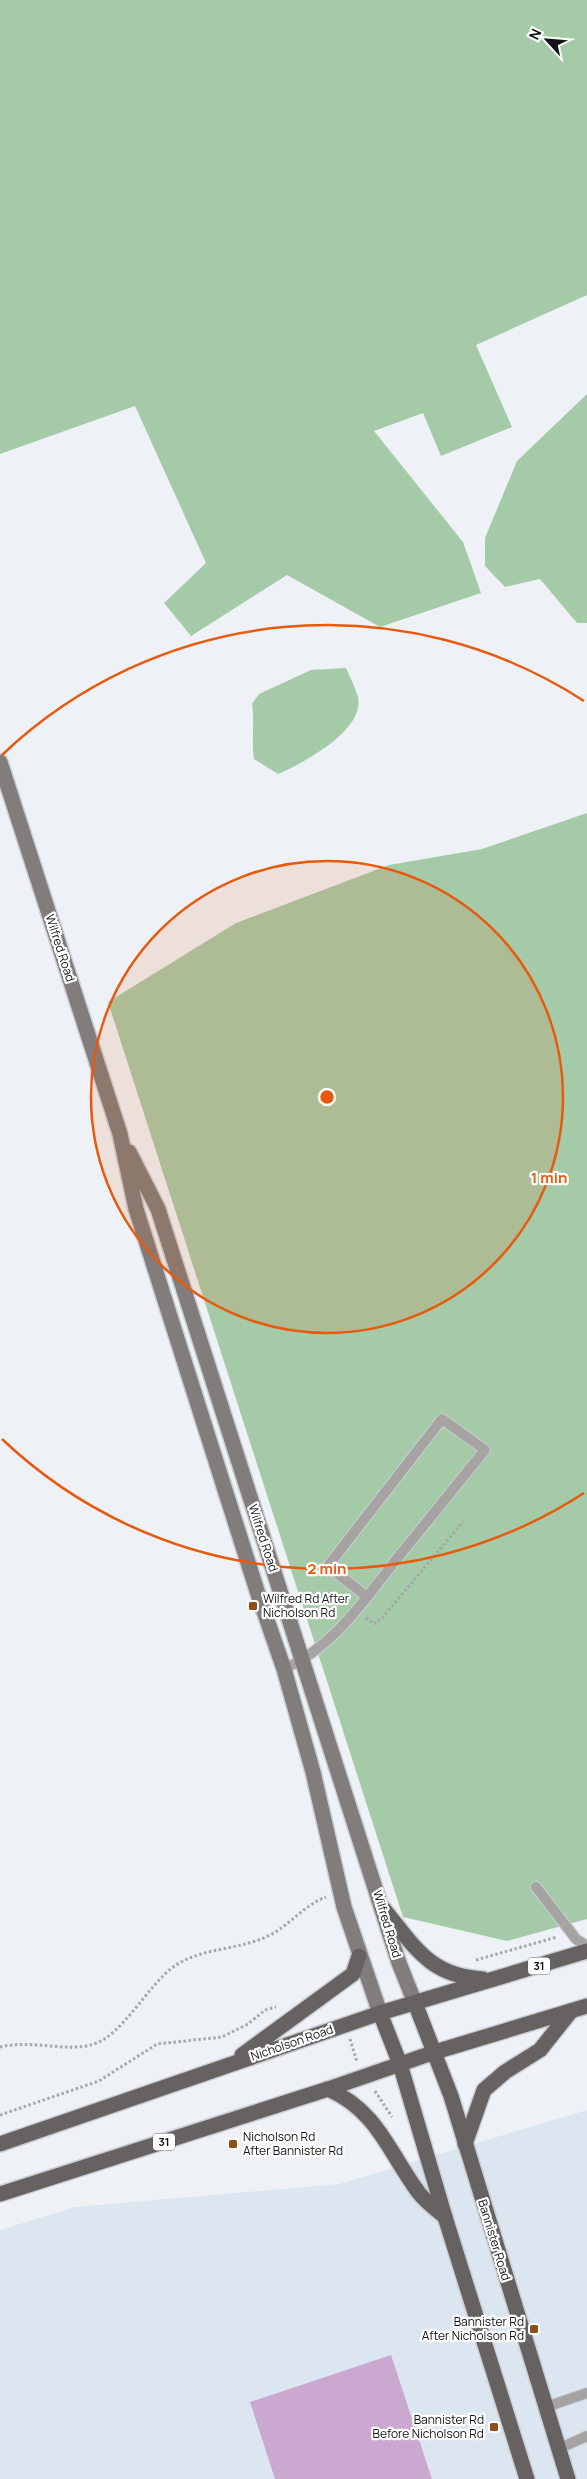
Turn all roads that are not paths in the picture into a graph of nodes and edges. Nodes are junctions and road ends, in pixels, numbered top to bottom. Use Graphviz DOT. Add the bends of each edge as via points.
graph roads {
  1 [pos="0,762"];
  2 [pos="120,1134"];
  3 [pos="367,1597"];
  4 [pos="302,1660"];
  5 [pos="284,1669"];
  6 [pos="536,1887"];
  7 [pos="382,1907"];
  8 [pos="587,1946"];
  9 [pos="587,1951"];
  10 [pos="359,1956"];
  11 [pos="492,1980"];
  12 [pos="415,2003"];
  13 [pos="587,2006"];
  14 [pos="571,2011"];
  15 [pos="380,2013"];
  16 [pos="435,2052"];
  17 [pos="400,2064"];
  18 [pos="229,2065"];
  19 [pos="328,2089"];
  20 [pos="0,2144"];
  21 [pos="465,2144"];
  22 [pos="0,2194"];
  23 [pos="445,2217"];
  24 [pos="587,2393"];
  25 [pos="546,2407"];
  26 [pos="587,2436"];
  27 [pos="558,2449"];
  28 [pos="527,2479"];
  29 [pos="568,2479"];
  1 -- 2 [label="main road, Wilfred Road"];
  2 -- 4 [label="main road, Wilfred Road" via="158,1209"];
  2 -- 5 [label="main road, Wilfred Road" via="136,1210"];
  3 -- 3 [label="lane" via="485,1450 442,1418 328,1566"];
  3 -- 4 [label="lane" via="340,1630"];
  4 -- 5 [label="lane"];
  4 -- 7 [label="main road, Wilfred Road"];
  5 -- 10 [label="main road, Wilfred Road"];
  6 -- 8 [label="lane" via="576,1939"];
  7 -- 11 [label="main road" via="427,1960 446,1973 461,1978"];
  7 -- 12 [label="main road, Wilfred Road"];
  9 -- 11 [label="main road, Nicholson Road / 31"];
  10 -- 15 [label="main road, Wilfred Road"];
  10 -- 18 [label="main road" via="353,1974"];
  11 -- 12 [label="main road, Nicholson Road / 31"];
  12 -- 15 [label="main road, Nicholson Road / 31"];
  12 -- 16 [label="main road, Bannister Road"];
  13 -- 14 [label="main road, 31"];
  14 -- 16 [label="main road, 31"];
  14 -- 21 [label="main road" via="540,2050 484,2090"];
  15 -- 17 [label="main road"];
  15 -- 18 [label="main road, Nicholson Road / 31"];
  16 -- 17 [label="main road, 31"];
  16 -- 21 [label="main road, Bannister Road"];
  17 -- 19 [label="main road, 31"];
  17 -- 23 [label="main road"];
  18 -- 20 [label="main road, Nicholson Road / 31"];
  19 -- 22 [label="main road, 31"];
  19 -- 23 [label="main road" via="341,2095 380,2130 420,2194"];
  21 -- 25 [label="main road, Bannister Road"];
  23 -- 28 [label="main road"];
  24 -- 25 [label="lane"];
  25 -- 27 [label="main road, Bannister Road"];
  26 -- 27 [label="lane"];
  27 -- 29 [label="main road, Bannister Road"];
}
